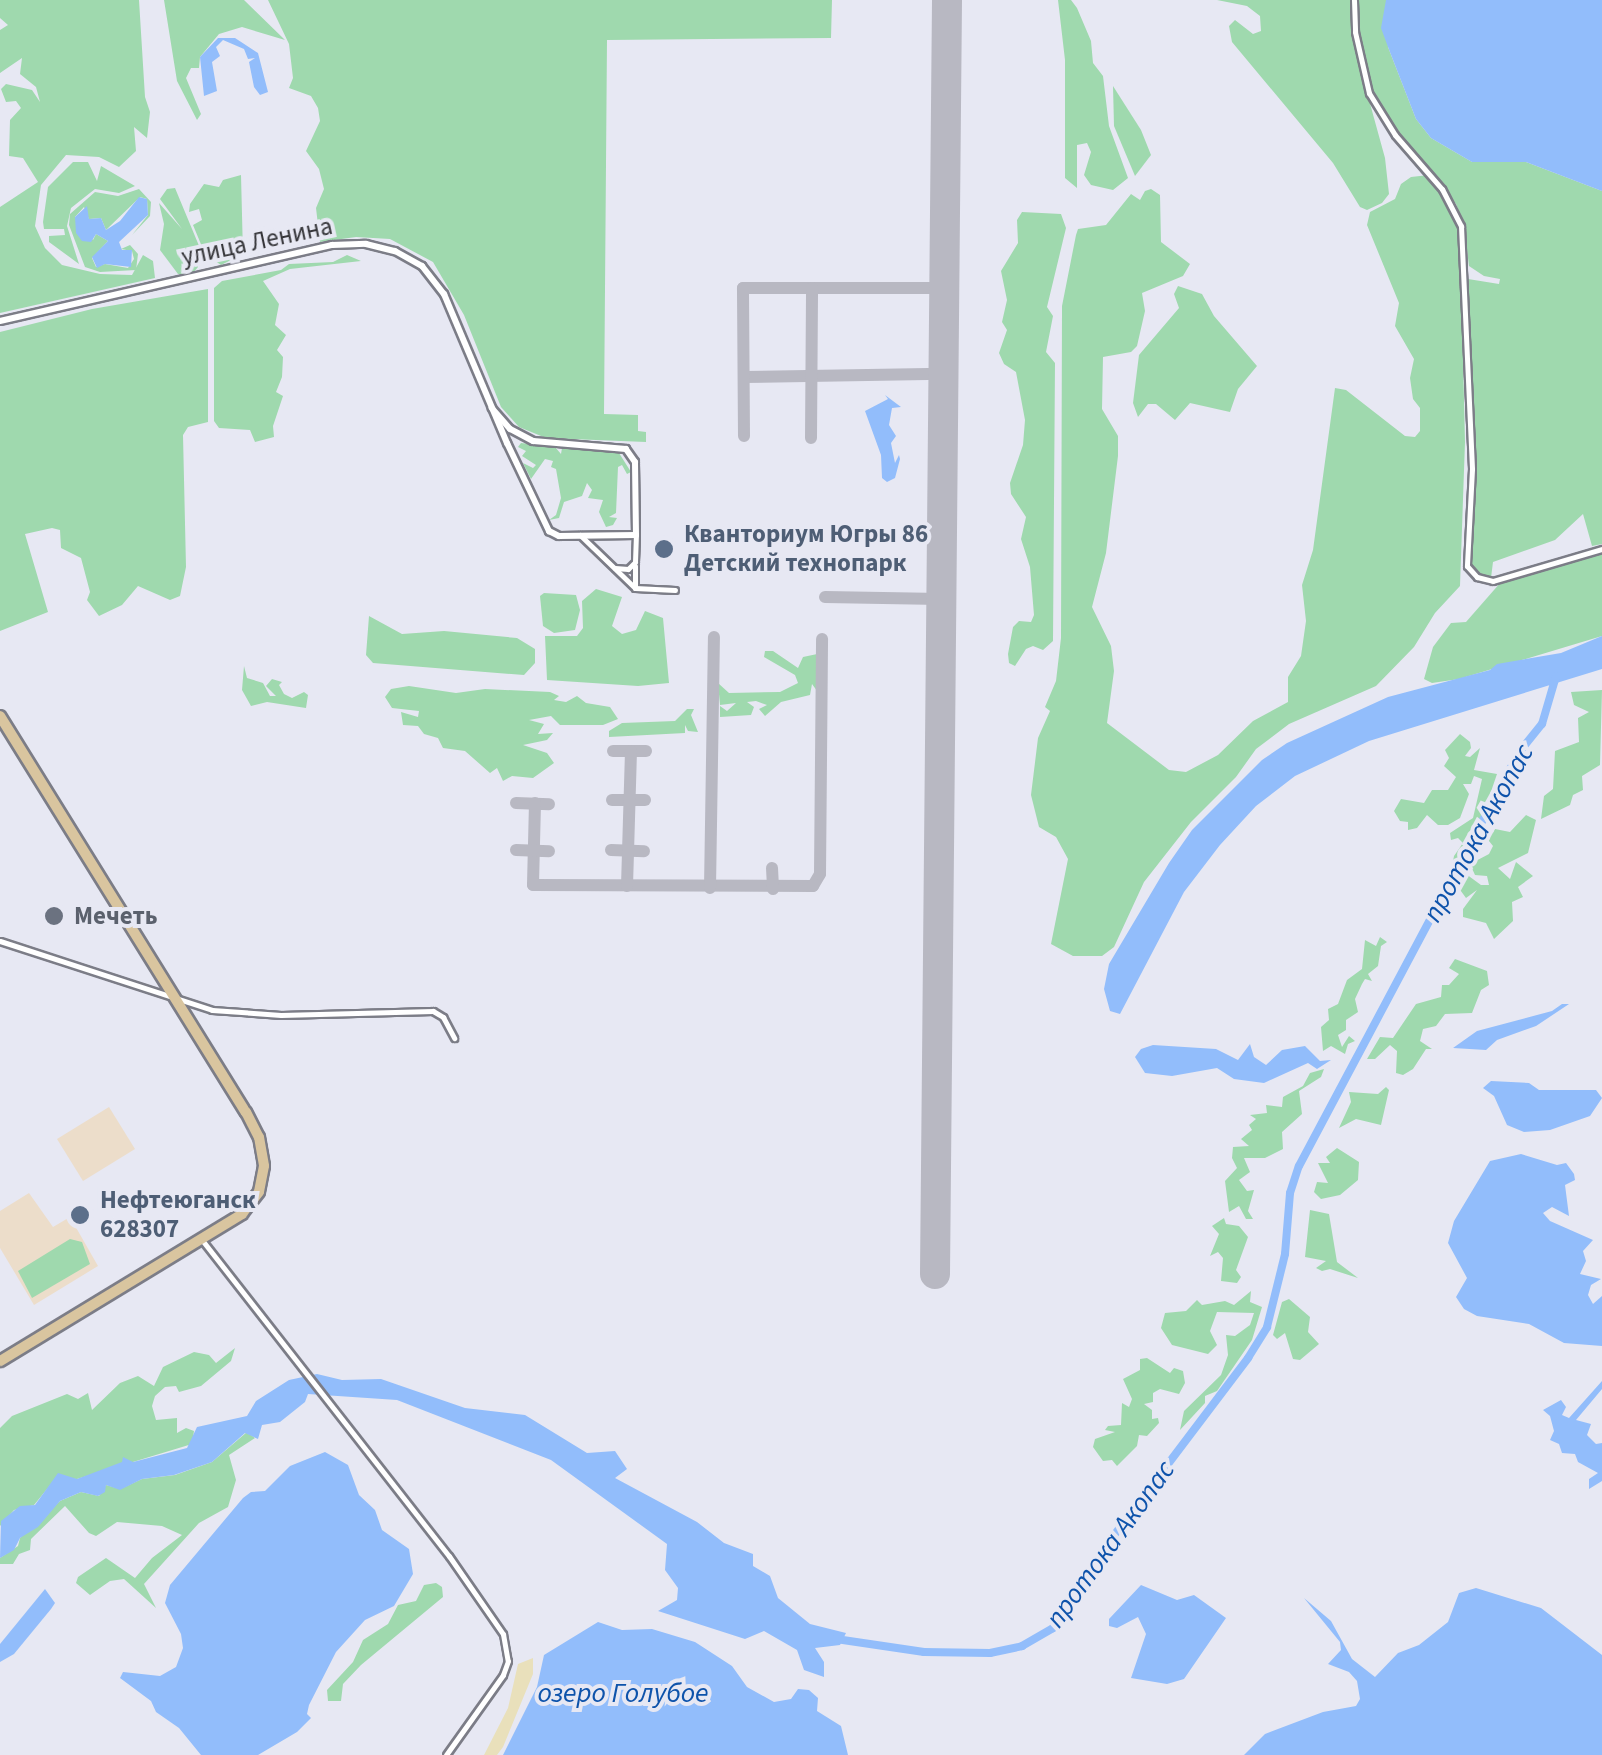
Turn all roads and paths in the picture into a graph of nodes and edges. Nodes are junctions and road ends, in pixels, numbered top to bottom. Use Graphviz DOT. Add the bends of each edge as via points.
graph roads {
  1 [pos="1354,0"];
  2 [pos="0,321"];
  3 [pos="492,408"];
  4 [pos="517,434"];
  5 [pos="508,443"];
  6 [pos="636,535"];
  7 [pos="580,536"];
  8 [pos="1602,549"];
  9 [pos="635,562"];
  10 [pos="612,566"];
  11 [pos="635,588"];
  12 [pos="675,590"];
  13 [pos="0,716"];
  14 [pos="0,942"];
  15 [pos="178,1000"];
  16 [pos="454,1038"];
  17 [pos="202,1239"];
  18 [pos="0,1362"];
  19 [pos="446,1755"];
  1 -- 8 [label="street" via="1369,93 1442,189 1461,226 1472,469 1467,566 1493,581"];
  2 -- 3 [label="street, улица Ленина" via="332,245 376,245 414,260 438,283"];
  3 -- 4 [label="street"];
  3 -- 5 [label="street, улица Ленина"];
  4 -- 5 [label="street"];
  4 -- 6 [label="street" via="626,449 635,462"];
  5 -- 7 [label="street, улица Ленина" via="549,531"];
  6 -- 7 [label="street"];
  6 -- 9 [label="street"];
  7 -- 10 [label="street"];
  9 -- 10 [label="street" via="623,570"];
  9 -- 11 [label="street"];
  10 -- 11 [label="street"];
  11 -- 12 [label="street"];
  13 -- 15 [label="main road"];
  14 -- 15 [label="street"];
  15 -- 16 [label="street" via="260,1015 433,1011"];
  15 -- 17 [label="main road" via="255,1128 264,1156 252,1204"];
  17 -- 18 [label="main road"];
  17 -- 19 [label="street" via="504,1634 508,1661 495,1689"];
}
